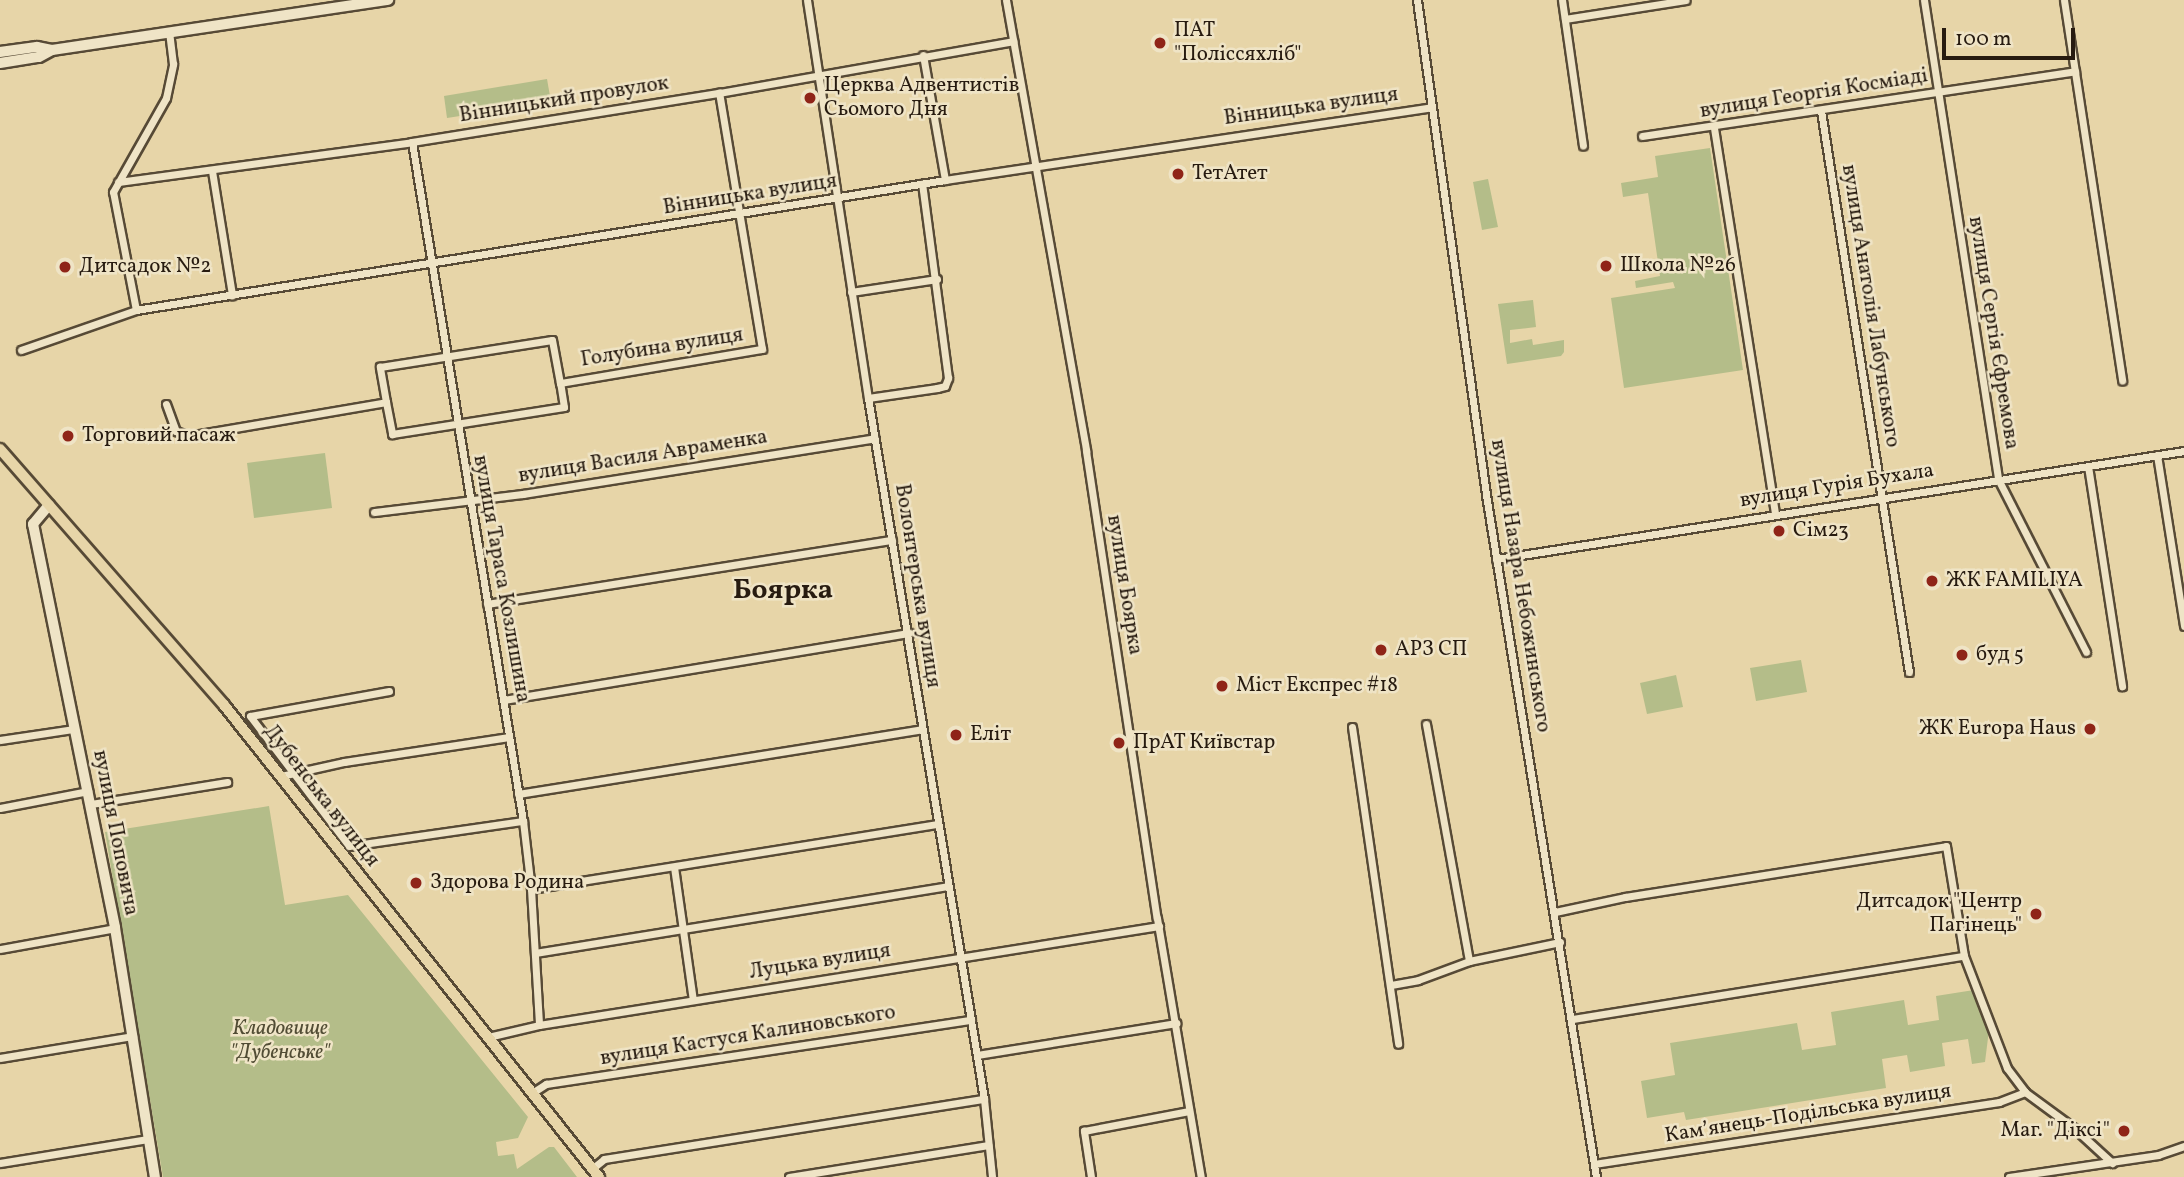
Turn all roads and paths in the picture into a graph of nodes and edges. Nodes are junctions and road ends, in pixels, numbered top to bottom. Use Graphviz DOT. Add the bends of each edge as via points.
graph roads {
  1 [pos="388,0"];
  2 [pos="807,0"];
  3 [pos="1006,0"];
  4 [pos="1417,0"];
  5 [pos="1562,0"];
  6 [pos="1686,0"];
  7 [pos="1924,0"];
  8 [pos="2064,0"];
  9 [pos="1565,19"];
  10 [pos="169,33"];
  11 [pos="1013,40"];
  12 [pos="52,50"];
  13 [pos="0,52"];
  14 [pos="923,55"];
  15 [pos="0,63"];
  16 [pos="2075,71"];
  17 [pos="817,74"];
  18 [pos="1937,92"];
  19 [pos="719,93"];
  20 [pos="1432,107"];
  21 [pos="1821,111"];
  22 [pos="1714,128"];
  23 [pos="1642,136"];
  24 [pos="412,142"];
  25 [pos="1583,145"];
  26 [pos="1037,166"];
  27 [pos="212,172"];
  28 [pos="945,180"];
  29 [pos="118,182"];
  30 [pos="922,184"];
  31 [pos="838,198"];
  32 [pos="739,214"];
  33 [pos="432,264"];
  34 [pos="937,279"];
  35 [pos="851,292"];
  36 [pos="232,295"];
  37 [pos="136,310"];
  38 [pos="21,350"];
  39 [pos="446,357"];
  40 [pos="2122,381"];
  41 [pos="560,383"];
  42 [pos="868,398"];
  43 [pos="386,402"];
  44 [pos="166,404"];
  45 [pos="457,424"];
  46 [pos="875,438"];
  47 [pos="0,449"];
  48 [pos="2184,451"];
  49 [pos="2157,455"];
  50 [pos="2088,466"];
  51 [pos="1998,479"];
  52 [pos="1882,496"];
  53 [pos="470,499"];
  54 [pos="49,505"];
  55 [pos="374,512"];
  56 [pos="1775,514"];
  57 [pos="892,540"];
  58 [pos="1496,558"];
  59 [pos="487,604"];
  60 [pos="2184,625"];
  61 [pos="909,634"];
  62 [pos="2086,652"];
  63 [pos="1909,673"];
  64 [pos="2122,686"];
  65 [pos="390,691"];
  66 [pos="504,700"];
  67 [pos="1426,724"];
  68 [pos="1352,727"];
  69 [pos="74,729"];
  70 [pos="922,729"];
  71 [pos="509,737"];
  72 [pos="0,740"];
  73 [pos="293,774"];
  74 [pos="281,776"];
  75 [pos="227,782"];
  76 [pos="88,791"];
  77 [pos="518,794"];
  78 [pos="91,804"];
  79 [pos="0,808"];
  80 [pos="523,821"];
  81 [pos="938,824"];
  82 [pos="674,867"];
  83 [pos="948,886"];
  84 [pos="531,889"];
  85 [pos="1555,912"];
  86 [pos="1159,926"];
  87 [pos="682,928"];
  88 [pos="115,929"];
  89 [pos="1560,942"];
  90 [pos="0,949"];
  91 [pos="535,953"];
  92 [pos="1964,956"];
  93 [pos="959,957"];
  94 [pos="1469,961"];
  95 [pos="1391,985"];
  96 [pos="693,1000"];
  97 [pos="1573,1019"];
  98 [pos="971,1020"];
  99 [pos="1176,1023"];
  100 [pos="539,1025"];
  101 [pos="133,1036"];
  102 [pos="488,1037"];
  103 [pos="1398,1044"];
  104 [pos="977,1055"];
  105 [pos="0,1058"];
  106 [pos="2025,1092"];
  107 [pos="532,1093"];
  108 [pos="984,1100"];
  109 [pos="1189,1111"];
  110 [pos="149,1139"];
  111 [pos="988,1145"];
  112 [pos="2184,1146"];
  113 [pos="0,1163"];
  114 [pos="2112,1163"];
  115 [pos="1594,1164"];
  116 [pos="596,1173"];
  117 [pos="155,1177"];
  118 [pos="789,1177"];
  119 [pos="992,1177"];
  120 [pos="1091,1177"];
  121 [pos="1201,1177"];
  122 [pos="1596,1177"];
  123 [pos="2009,1177"];
  1 -- 10 [label="street"];
  2 -- 17 [label="street, Волонтерська вулиця"];
  3 -- 11 [label="street, вулиця Боярка"];
  4 -- 20 [label="street, вулиця Назара Небожинського"];
  5 -- 9 [label="street"];
  6 -- 9 [label="street"];
  7 -- 18 [label="street, вулиця Сергія Єфремова"];
  8 -- 16 [label="street"];
  9 -- 25 [label="street"];
  10 -- 12 [label="street"];
  10 -- 29 [label="street" via="173,64 166,98"];
  11 -- 14 [label="street, Вінницький провулок"];
  11 -- 26 [label="street, вулиця Боярка"];
  12 -- 13 [label="street" via="37,47"];
  12 -- 15 [label="street" via="39,57"];
  14 -- 17 [label="street, Вінницький провулок"];
  14 -- 28 [label="street"];
  16 -- 18 [label="street, вулиця Георгія Косміаді"];
  16 -- 40 [label="street"];
  17 -- 19 [label="street, Вінницький провулок"];
  17 -- 31 [label="street, Волонтерська вулиця"];
  18 -- 21 [label="street, вулиця Георгія Косміаді"];
  18 -- 51 [label="street, вулиця Сергія Єфремова"];
  19 -- 24 [label="street, Вінницький провулок"];
  19 -- 32 [label="street, Голубина вулиця"];
  20 -- 26 [label="street, Вінницька вулиця"];
  20 -- 58 [label="street, вулиця Назара Небожинського"];
  21 -- 22 [label="street, вулиця Георгія Косміаді"];
  21 -- 52 [label="street, вулиця Анатолія Лабунського"];
  22 -- 23 [label="street, вулиця Георгія Косміаді"];
  22 -- 56 [label="street"];
  24 -- 27 [label="street, Вінницький провулок"];
  24 -- 33 [label="street, вулиця Тараса Козлишина"];
  26 -- 28 [label="street, Вінницька вулиця"];
  26 -- 86 [label="street, вулиця Боярка"];
  27 -- 29 [label="street, Вінницький провулок"];
  27 -- 36 [label="street"];
  28 -- 30 [label="street, Вінницька вулиця"];
  29 -- 37 [label="street" via="113,192"];
  30 -- 31 [label="street, Вінницька вулиця"];
  30 -- 34 [label="street"];
  31 -- 32 [label="street, Вінницька вулиця"];
  31 -- 35 [label="street, Волонтерська вулиця"];
  32 -- 33 [label="street, Вінницька вулиця"];
  32 -- 41 [label="street, Голубина вулиця" via="762,349"];
  33 -- 36 [label="street, Вінницька вулиця"];
  33 -- 39 [label="street, вулиця Тараса Козлишина"];
  34 -- 35 [label="street"];
  34 -- 42 [label="street" via="947,355 945,386"];
  35 -- 42 [label="street, Волонтерська вулиця"];
  36 -- 37 [label="street, Вінницька вулиця"];
  37 -- 38 [label="street, Вінницька вулиця"];
  39 -- 41 [label="street, Голубина вулиця" via="552,340"];
  39 -- 43 [label="street, Голубина вулиця" via="380,367"];
  39 -- 45 [label="street, вулиця Тараса Козлишина"];
  41 -- 45 [label="street, Голубина вулиця" via="564,407"];
  42 -- 46 [label="street, Волонтерська вулиця"];
  43 -- 44 [label="street" via="188,436 176,431"];
  43 -- 45 [label="street, Голубина вулиця" via="392,434"];
  45 -- 53 [label="street, вулиця Тараса Козлишина"];
  46 -- 53 [label="street, вулиця Василя Авраменка"];
  46 -- 57 [label="street, Волонтерська вулиця"];
  47 -- 54 [label="main road, Дубенська вулиця"];
  48 -- 49 [label="street, вулиця Гурія Бухала"];
  49 -- 50 [label="street, вулиця Гурія Бухала"];
  49 -- 60 [label="street"];
  50 -- 51 [label="street, вулиця Гурія Бухала"];
  50 -- 64 [label="street"];
  51 -- 52 [label="street, вулиця Гурія Бухала"];
  51 -- 62 [label="street, вулиця Сергія Єфремова"];
  52 -- 56 [label="street, вулиця Гурія Бухала"];
  52 -- 63 [label="street, вулиця Анатолія Лабунського"];
  53 -- 55 [label="street, вулиця Василя Авраменка"];
  53 -- 59 [label="street, вулиця Тараса Козлишина"];
  54 -- 69 [label="street, вулиця Поповича" via="33,524"];
  54 -- 74 [label="main road, Дубенська вулиця" via="162,630"];
  56 -- 58 [label="street, вулиця Гурія Бухала"];
  57 -- 59 [label="street"];
  57 -- 61 [label="street, Волонтерська вулиця"];
  58 -- 85 [label="street, вулиця Назара Небожинського"];
  59 -- 66 [label="street, вулиця Тараса Козлишина"];
  61 -- 66 [label="street"];
  61 -- 70 [label="street, Волонтерська вулиця"];
  65 -- 73 [label="street" via="250,716"];
  66 -- 71 [label="street, вулиця Тараса Козлишина"];
  67 -- 94 [label="street"];
  68 -- 95 [label="street"];
  69 -- 72 [label="street"];
  69 -- 76 [label="street, вулиця Поповича"];
  70 -- 77 [label="street"];
  70 -- 81 [label="street, Волонтерська вулиця"];
  71 -- 73 [label="street"];
  71 -- 77 [label="street, вулиця Тараса Козлишина"];
  73 -- 74 [label="street"];
  73 -- 80 [label="street" via="349,846"];
  74 -- 102 [label="main road, Дубенська вулиця"];
  75 -- 78 [label="street"];
  76 -- 78 [label="street, вулиця Поповича"];
  76 -- 79 [label="street"];
  77 -- 80 [label="street, вулиця Тараса Козлишина"];
  78 -- 88 [label="street, вулиця Поповича"];
  80 -- 84 [label="street, вулиця Тараса Козлишина"];
  81 -- 82 [label="street"];
  81 -- 83 [label="street, Волонтерська вулиця"];
  82 -- 84 [label="street"];
  82 -- 87 [label="street"];
  83 -- 87 [label="street"];
  83 -- 93 [label="street, Волонтерська вулиця"];
  84 -- 91 [label="street, вулиця Тараса Козлишина"];
  85 -- 89 [label="street, вулиця Назара Небожинського"];
  85 -- 92 [label="street" via="1946,846"];
  86 -- 93 [label="street, Луцька вулиця"];
  86 -- 99 [label="street, вулиця Боярка"];
  87 -- 91 [label="street"];
  87 -- 96 [label="street"];
  88 -- 90 [label="street"];
  88 -- 101 [label="street, вулиця Поповича"];
  89 -- 94 [label="street"];
  89 -- 97 [label="street, вулиця Назара Небожинського"];
  91 -- 100 [label="street, вулиця Тараса Козлишина"];
  92 -- 97 [label="street"];
  92 -- 106 [label="street" via="2007,1068"];
  93 -- 96 [label="street, Луцька вулиця"];
  93 -- 98 [label="street, Волонтерська вулиця"];
  94 -- 95 [label="street"];
  95 -- 103 [label="street"];
  96 -- 100 [label="street, Луцька вулиця"];
  97 -- 115 [label="street, вулиця Назара Небожинського"];
  98 -- 104 [label="street, Волонтерська вулиця"];
  98 -- 107 [label="street, вулиця Кастуся Калиновського" via="546,1084"];
  99 -- 104 [label="street"];
  99 -- 109 [label="street, вулиця Боярка"];
  100 -- 102 [label="street, Луцька вулиця"];
  101 -- 105 [label="street"];
  101 -- 110 [label="street, вулиця Поповича"];
  102 -- 107 [label="main road, Дубенська вулиця"];
  104 -- 108 [label="street, Волонтерська вулиця"];
  106 -- 114 [label="street"];
  106 -- 115 [label="street, Камʼянець-Подільська вулиця" via="1999,1102"];
  107 -- 116 [label="main road, Дубенська вулиця"];
  108 -- 111 [label="street, Волонтерська вулиця"];
  108 -- 116 [label="street" via="604,1159"];
  109 -- 120 [label="street" via="1084,1131"];
  109 -- 121 [label="street, вулиця Боярка"];
  110 -- 113 [label="street"];
  110 -- 117 [label="street, вулиця Поповича"];
  111 -- 118 [label="street"];
  111 -- 119 [label="street, Волонтерська вулиця"];
  112 -- 114 [label="street"];
  114 -- 123 [label="street"];
  115 -- 122 [label="street, вулиця Назара Небожинського"];
}
